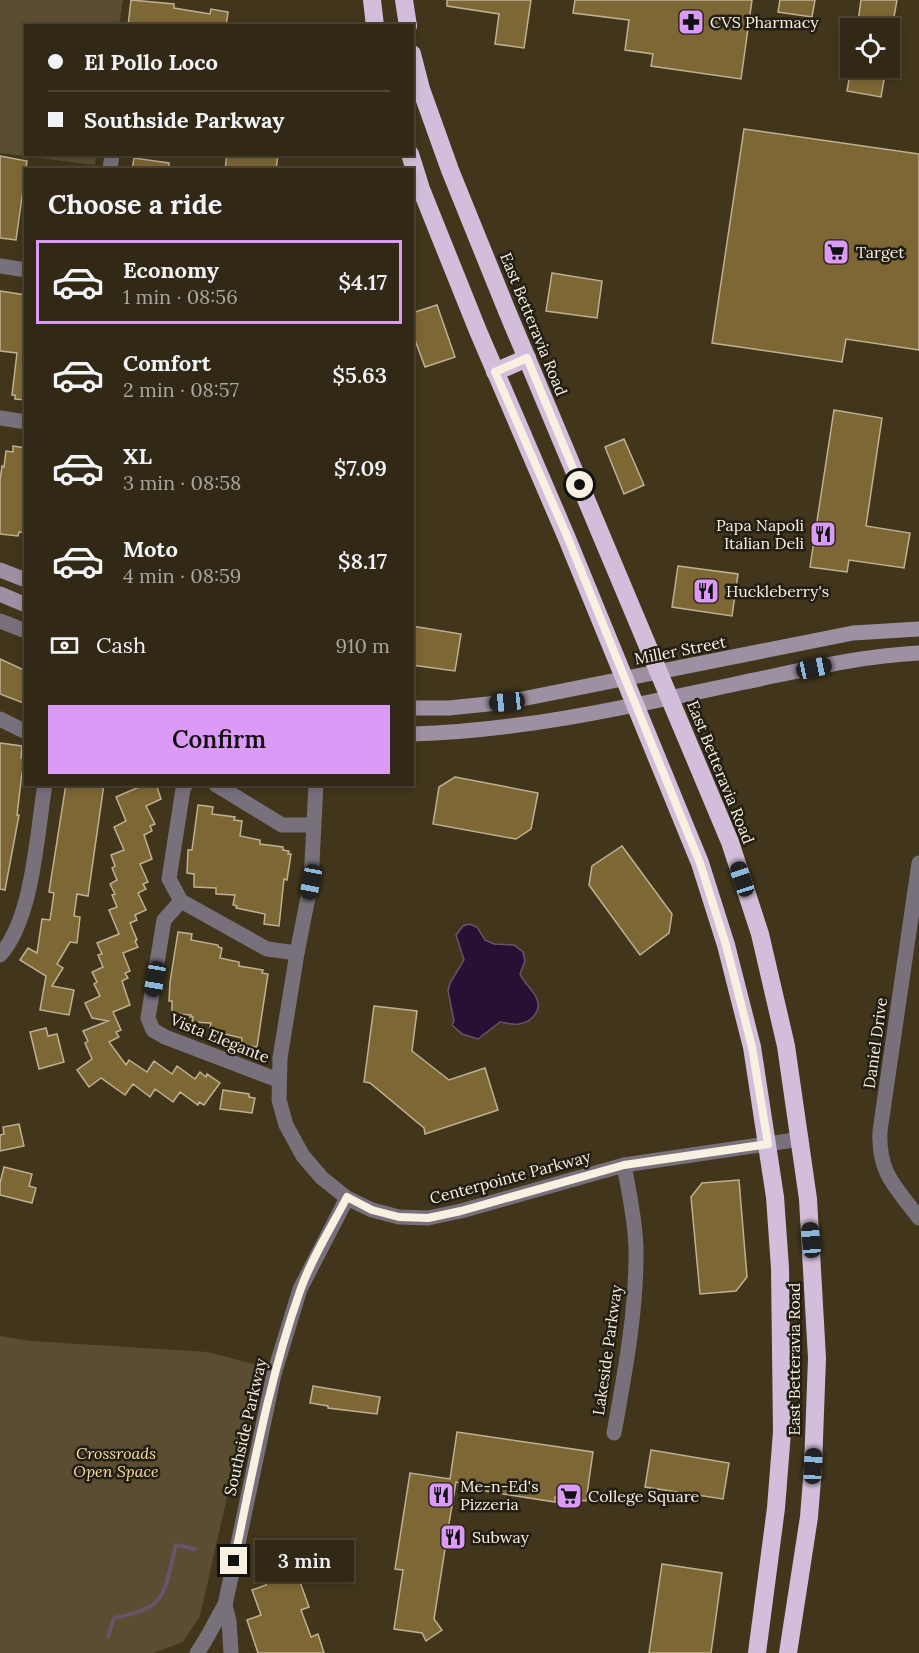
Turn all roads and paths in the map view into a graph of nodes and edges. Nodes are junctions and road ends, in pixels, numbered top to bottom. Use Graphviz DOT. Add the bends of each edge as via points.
graph roads {
  1 [pos="372,0"];
  2 [pos="404,0"];
  3 [pos="375,24"];
  4 [pos="408,24"];
  5 [pos="414,62"];
  6 [pos="411,156"];
  7 [pos="0,266"];
  8 [pos="24,270"];
  9 [pos="527,358"];
  10 [pos="495,372"];
  11 [pos="0,418"];
  12 [pos="24,422"];
  13 [pos="0,570"];
  14 [pos="24,579"];
  15 [pos="0,594"];
  16 [pos="24,604"];
  17 [pos="0,621"];
  18 [pos="919,629"];
  19 [pos="24,630"];
  20 [pos="919,653"];
  21 [pos="659,673"];
  22 [pos="626,679"];
  23 [pos="670,698"];
  24 [pos="636,705"];
  25 [pos="414,708"];
  26 [pos="449,708"];
  27 [pos="414,718"];
  28 [pos="0,719"];
  29 [pos="24,731"];
  30 [pos="414,734"];
  31 [pos="45,786"];
  32 [pos="185,786"];
  33 [pos="218,786"];
  34 [pos="316,786"];
  35 [pos="314,825"];
  36 [pos="919,863"];
  37 [pos="181,901"];
  38 [pos="297,952"];
  39 [pos="0,955"];
  40 [pos="278,1080"];
  41 [pos="801,1139"];
  42 [pos="768,1144"];
  43 [pos="624,1165"];
  44 [pos="347,1197"];
  45 [pos="919,1218"];
  46 [pos="614,1433"];
  47 [pos="225,1605"];
  48 [pos="197,1653"];
  49 [pos="231,1653"];
  50 [pos="757,1653"];
  51 [pos="788,1653"];
  1 -- 3 [label="highway"];
  2 -- 4 [label="highway"];
  5 -- 9 [label="highway, East Betteravia Road" via="450,170"];
  6 -- 10 [label="highway, East Betteravia Road"];
  7 -- 8 [label="street"];
  9 -- 10 [label="highway"];
  9 -- 21 [label="highway, East Betteravia Road"];
  10 -- 22 [label="highway, East Betteravia Road"];
  11 -- 12 [label="street"];
  13 -- 14 [label="street"];
  15 -- 16 [label="street"];
  17 -- 19 [label="street"];
  18 -- 21 [label="street, Miller Street" via="853,633"];
  20 -- 23 [label="street" via="858,658"];
  21 -- 22 [label="street, Miller Street"];
  21 -- 23 [label="highway, East Betteravia Road"];
  22 -- 24 [label="highway, East Betteravia Road"];
  22 -- 26 [label="street, Miller Street" via="507,702"];
  23 -- 24 [label="street"];
  23 -- 41 [label="highway, East Betteravia Road" via="730,842 760,934 786,1046"];
  24 -- 30 [label="street" via="486,730"];
  24 -- 42 [label="highway, East Betteravia Road" via="700,863 726,945 752,1047"];
  25 -- 26 [label="street, Miller Street"];
  26 -- 27 [label="street"];
  28 -- 29 [label="street"];
  31 -- 39 [label="street" via="27,899 19,923"];
  32 -- 37 [label="street" via="169,879"];
  33 -- 35 [label="street" via="282,825"];
  34 -- 35 [label="street, Centerpointe Parkway"];
  35 -- 38 [label="street, Centerpointe Parkway" via="311,882"];
  36 -- 45 [label="street, Daniel Drive" via="879,1149 882,1165 893,1184"];
  37 -- 38 [label="street" via="267,949"];
  37 -- 40 [label="street, Vista Elegante" via="164,920 148,1018 151,1027 165,1037"];
  38 -- 40 [label="street, Centerpointe Parkway"];
  40 -- 44 [label="street, Centerpointe Parkway" via="286,1125 303,1156 322,1178"];
  41 -- 42 [label="street, Centerpointe Parkway"];
  41 -- 51 [label="highway, East Betteravia Road" via="813,1260 816,1402 809,1517"];
  42 -- 43 [label="street, Centerpointe Parkway"];
  42 -- 50 [label="highway, East Betteravia Road" via="780,1268 782,1432"];
  43 -- 44 [label="street, Centerpointe Parkway" via="428,1218 399,1217 372,1210"];
  43 -- 46 [label="street, Lakeside Parkway" via="636,1245 635,1283"];
  44 -- 47 [label="street, Southside Parkway" via="300,1289 274,1374"];
  47 -- 48 [label="street, Southside Parkway"];
  47 -- 49 [label="street, Southside Parkway"];
}
